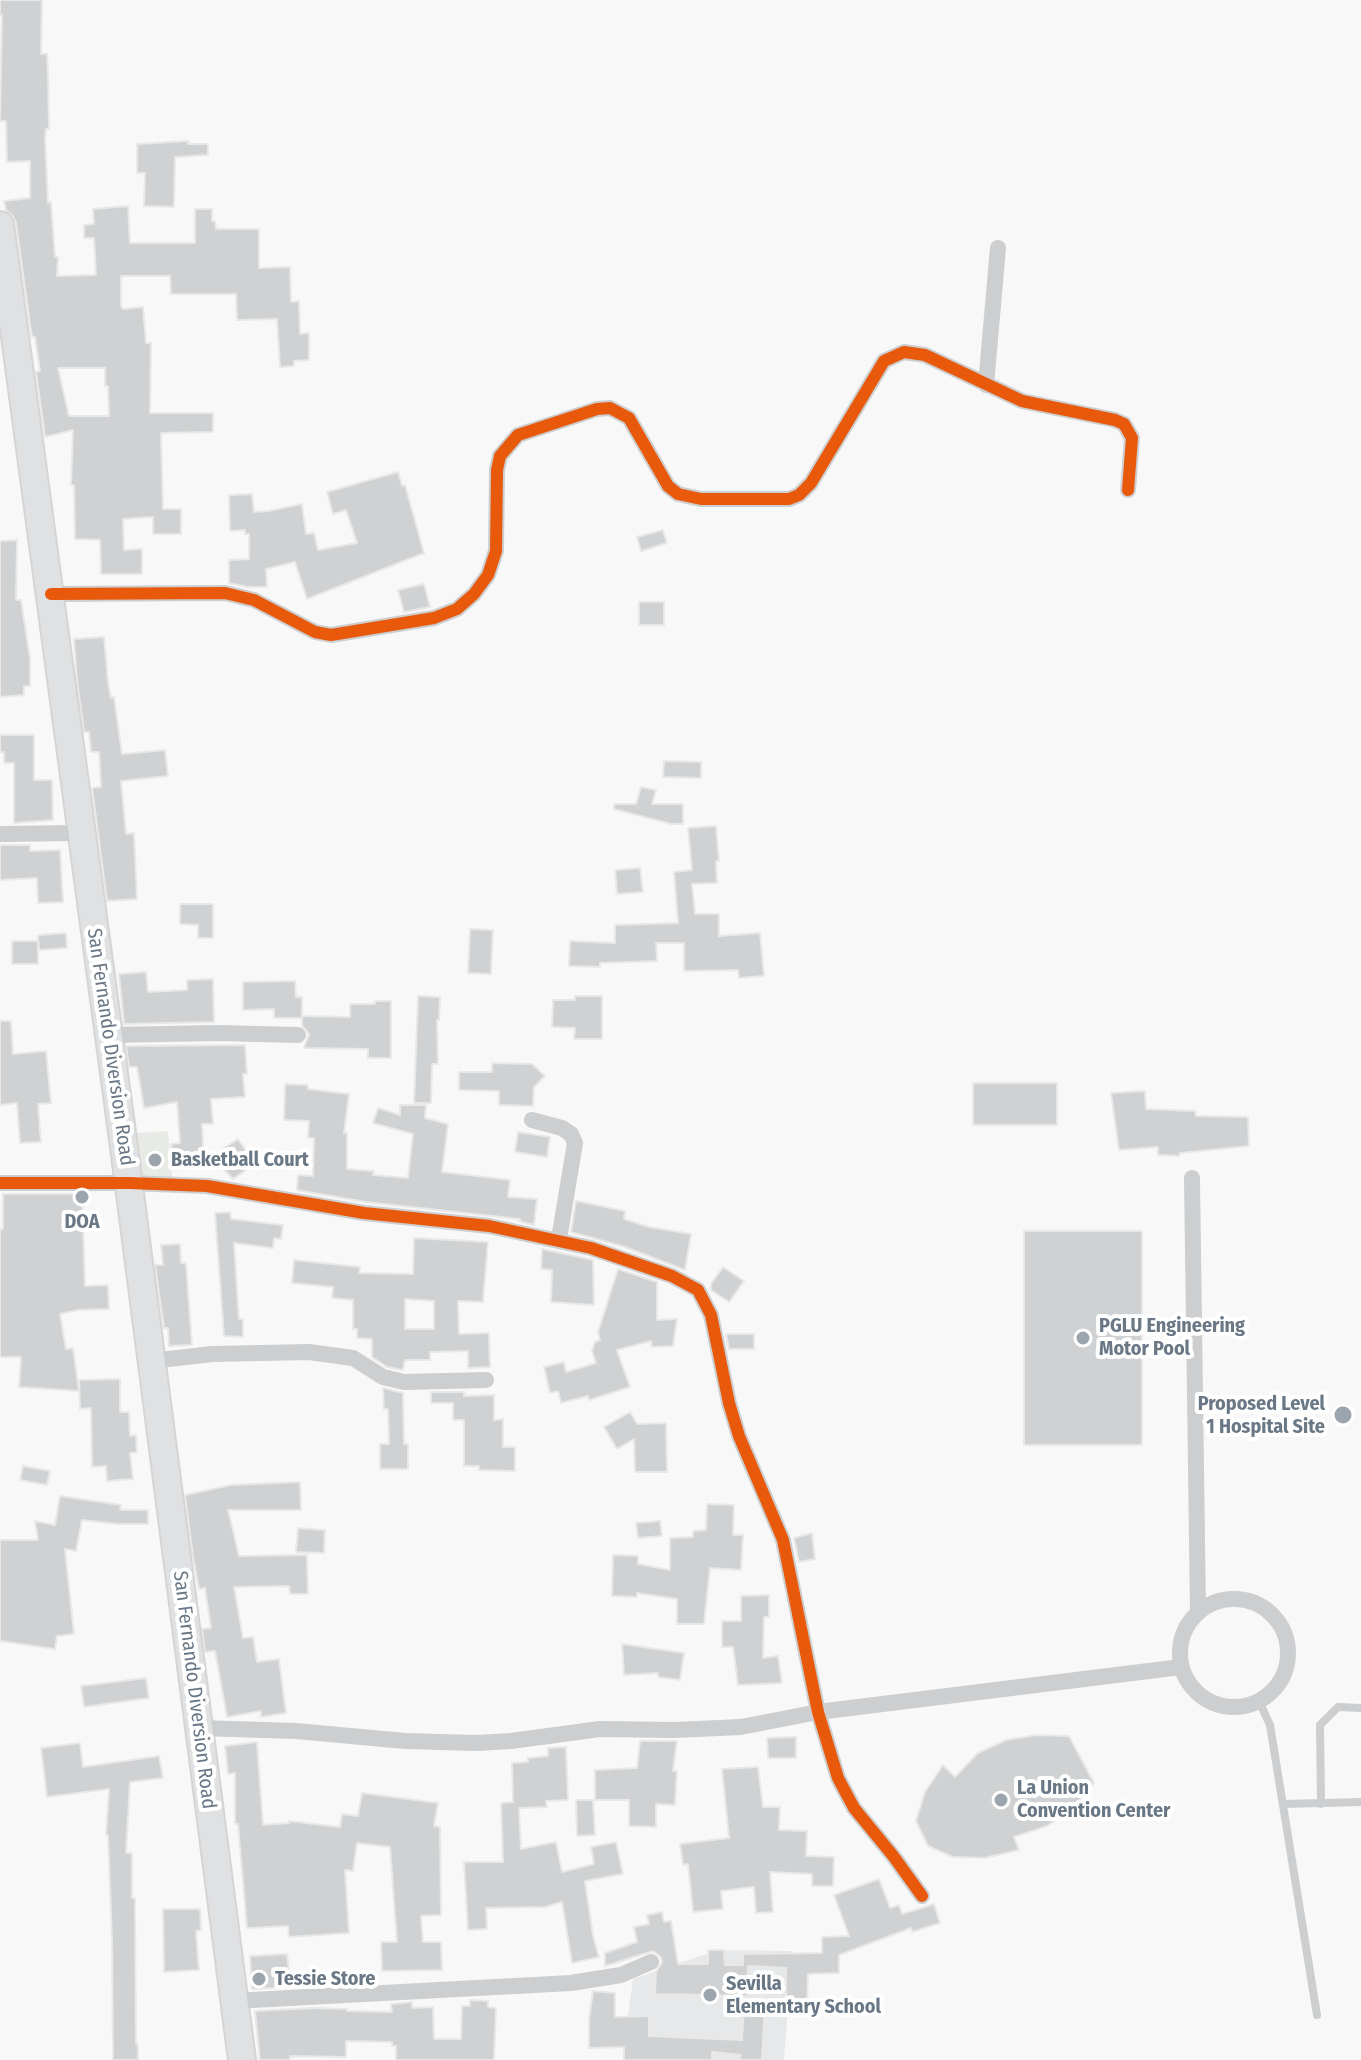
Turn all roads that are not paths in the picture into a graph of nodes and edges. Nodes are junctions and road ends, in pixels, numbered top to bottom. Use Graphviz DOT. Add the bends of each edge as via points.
graph roads {
  1 [pos="0,225"];
  2 [pos="998,248"];
  3 [pos="986,385"];
  4 [pos="1128,490"];
  5 [pos="51,594"];
  6 [pos="81,833"];
  7 [pos="0,834"];
  8 [pos="109,1035"];
  9 [pos="298,1035"];
  10 [pos="532,1120"];
  11 [pos="1192,1178"];
  12 [pos="0,1183"];
  13 [pos="129,1183"];
  14 [pos="559,1239"];
  15 [pos="151,1361"];
  16 [pos="486,1380"];
  17 [pos="1198,1612"];
  18 [pos="1181,1667"];
  19 [pos="1259,1701"];
  20 [pos="1361,1708"];
  21 [pos="818,1712"];
  22 [pos="199,1728"];
  23 [pos="1361,1802"];
  24 [pos="1283,1804"];
  25 [pos="1321,1804"];
  26 [pos="922,1896"];
  27 [pos="651,1962"];
  28 [pos="233,2001"];
  29 [pos="1317,2015"];
  30 [pos="242,2060"];
  1 -- 5 [label="highway, San Fernando Diversion Road"];
  2 -- 3 [label="street"];
  3 -- 4 [label="street" via="1041,407 1124,424 1132,438"];
  3 -- 5 [label="street" via="925,355 893,356 884,361 811,483 799,495 776,500 678,494 668,486 629,418 610,408 531,429 518,435 500,456 496,551 488,575 457,609 434,618 331,635 254,600 225,593"];
  5 -- 6 [label="highway, San Fernando Diversion Road"];
  6 -- 7 [label="street"];
  6 -- 8 [label="highway, San Fernando Diversion Road"];
  8 -- 9 [label="street"];
  8 -- 13 [label="highway, San Fernando Diversion Road"];
  10 -- 14 [label="street" via="562,1128 575,1143"];
  11 -- 17 [label="street"];
  12 -- 13 [label="street"];
  13 -- 14 [label="street" via="229,1189"];
  13 -- 15 [label="highway, San Fernando Diversion Road"];
  14 -- 21 [label="street" via="686,1281 705,1302 739,1436 783,1540"];
  15 -- 16 [label="street" via="309,1352 353,1358 383,1377 404,1382"];
  15 -- 22 [label="highway, San Fernando Diversion Road"];
  17 -- 18 [label="street" via="1184,1632"];
  17 -- 19 [label="street" via="1219,1601 1244,1600 1275,1617 1286,1639 1287,1663 1278,1685"];
  18 -- 19 [label="street" via="1193,1688 1212,1703 1236,1707"];
  18 -- 21 [label="street"];
  19 -- 24 [label="lane" via="1270,1725"];
  20 -- 25 [label="lane" via="1338,1707 1320,1725"];
  21 -- 22 [label="street" via="741,1727 600,1729 477,1743"];
  21 -- 26 [label="street" via="845,1795"];
  22 -- 28 [label="highway, San Fernando Diversion Road"];
  23 -- 25 [label="lane"];
  24 -- 25 [label="lane"];
  24 -- 29 [label="lane"];
  27 -- 28 [label="street" via="621,1975 571,1983"];
  28 -- 30 [label="highway, San Fernando Diversion Road"];
}
